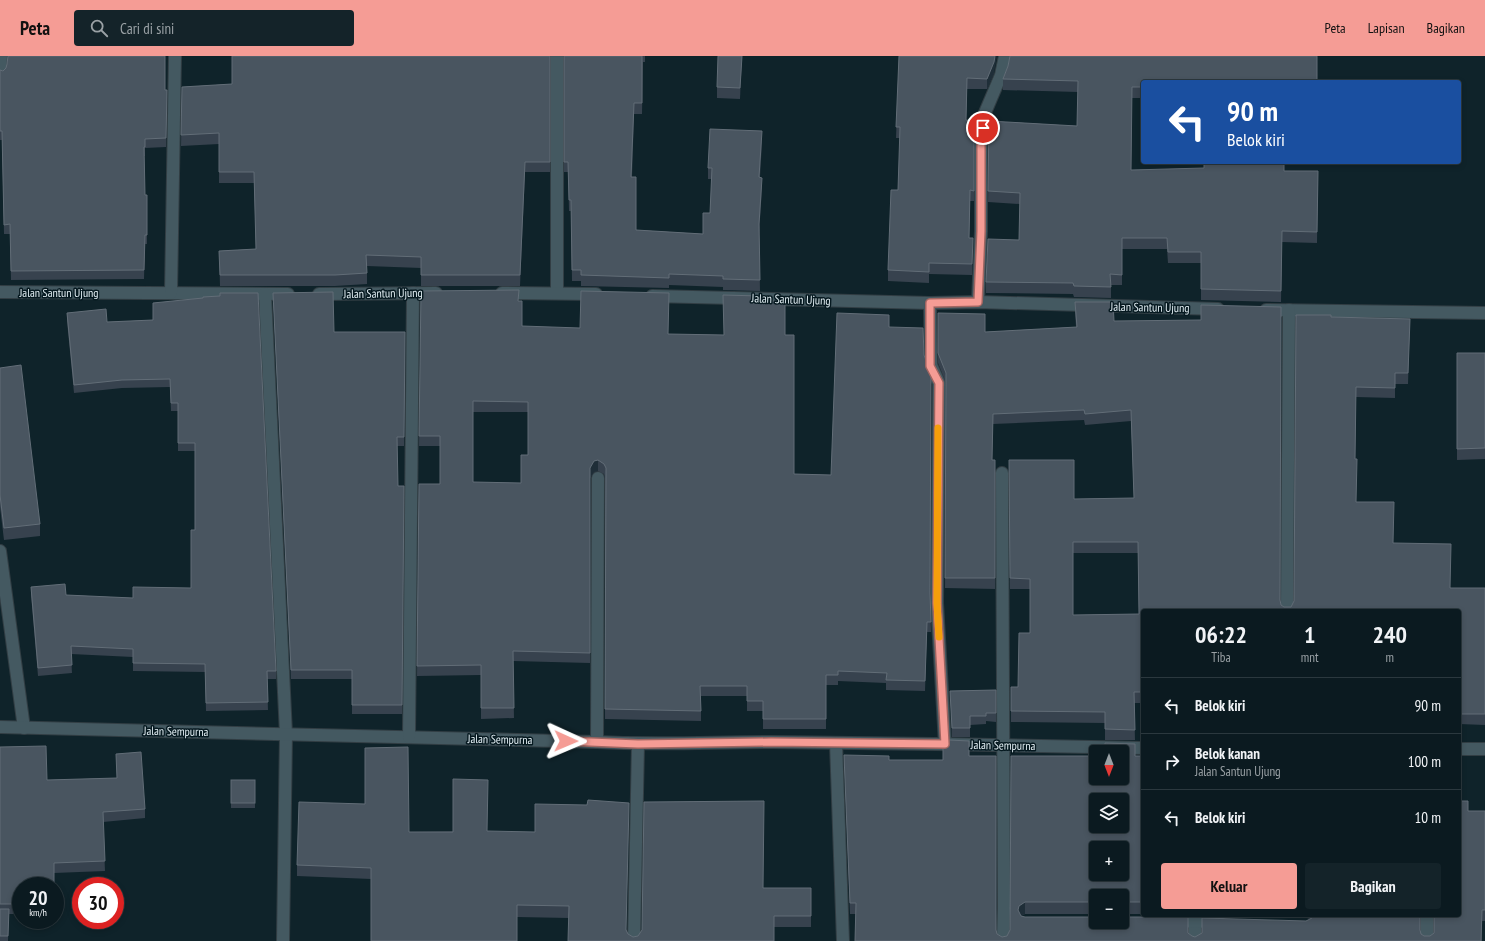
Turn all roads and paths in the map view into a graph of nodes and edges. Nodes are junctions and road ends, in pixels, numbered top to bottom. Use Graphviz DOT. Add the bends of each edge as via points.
graph roads {
  1 [pos="1,56"];
  2 [pos="175,56"];
  3 [pos="557,56"];
  4 [pos="1005,56"];
  5 [pos="0,73"];
  6 [pos="0,292"];
  7 [pos="171,292"];
  8 [pos="413,292"];
  9 [pos="451,292"];
  10 [pos="489,292"];
  11 [pos="557,292"];
  12 [pos="266,294"];
  13 [pos="604,294"];
  14 [pos="644,295"];
  15 [pos="978,302"];
  16 [pos="930,303"];
  17 [pos="1227,309"];
  18 [pos="1258,310"];
  19 [pos="1289,310"];
  20 [pos="1485,313"];
  21 [pos="1002,473"];
  22 [pos="598,478"];
  23 [pos="0,551"];
  24 [pos="1287,609"];
  25 [pos="0,727"];
  26 [pos="24,728"];
  27 [pos="286,734"];
  28 [pos="409,737"];
  29 [pos="597,742"];
  30 [pos="836,743"];
  31 [pos="638,744"];
  32 [pos="945,744"];
  33 [pos="1004,744"];
  34 [pos="1141,748"];
  35 [pos="1461,749"];
  36 [pos="1485,750"];
  37 [pos="1427,917"];
  38 [pos="1195,918"];
  39 [pos="1158,921"];
  40 [pos="1234,922"];
  41 [pos="283,941"];
  42 [pos="634,941"];
  43 [pos="843,941"];
  44 [pos="1003,941"];
  45 [pos="1195,941"];
  46 [pos="1427,941"];
  1 -- 5 [label="street"];
  2 -- 7 [label="street"];
  3 -- 11 [label="street"];
  4 -- 15 [label="street" via="984,115 981,140"];
  6 -- 7 [label="street, Jalan Santun Ujung"];
  7 -- 12 [label="street, Jalan Santun Ujung"];
  8 -- 9 [label="street, Jalan Santun Ujung"];
  8 -- 12 [label="street, Jalan Santun Ujung"];
  8 -- 28 [label="street"];
  10 -- 11 [label="street"];
  11 -- 13 [label="street"];
  12 -- 27 [label="street"];
  14 -- 16 [label="street, Jalan Santun Ujung"];
  15 -- 16 [label="street, Jalan Santun Ujung"];
  15 -- 17 [label="street, Jalan Santun Ujung"];
  16 -- 32 [label="street" via="930,366 939,383 937,603"];
  18 -- 19 [label="street"];
  19 -- 20 [label="street"];
  19 -- 24 [label="street"];
  21 -- 33 [label="street"];
  22 -- 29 [label="street"];
  23 -- 26 [label="street"];
  25 -- 26 [label="street, Jalan Sempurna"];
  26 -- 27 [label="street, Jalan Sempurna"];
  27 -- 28 [label="street, Jalan Sempurna"];
  27 -- 41 [label="street"];
  28 -- 29 [label="street, Jalan Sempurna"];
  29 -- 31 [label="street, Jalan Sempurna"];
  30 -- 31 [label="street, Jalan Sempurna"];
  30 -- 32 [label="street, Jalan Sempurna"];
  30 -- 43 [label="street"];
  31 -- 42 [label="street"];
  32 -- 33 [label="street, Jalan Sempurna"];
  33 -- 34 [label="street, Jalan Sempurna"];
  33 -- 44 [label="street"];
  35 -- 36 [label="street"];
  37 -- 46 [label="street"];
  38 -- 39 [label="street"];
  38 -- 40 [label="street"];
  38 -- 45 [label="street"];
}
